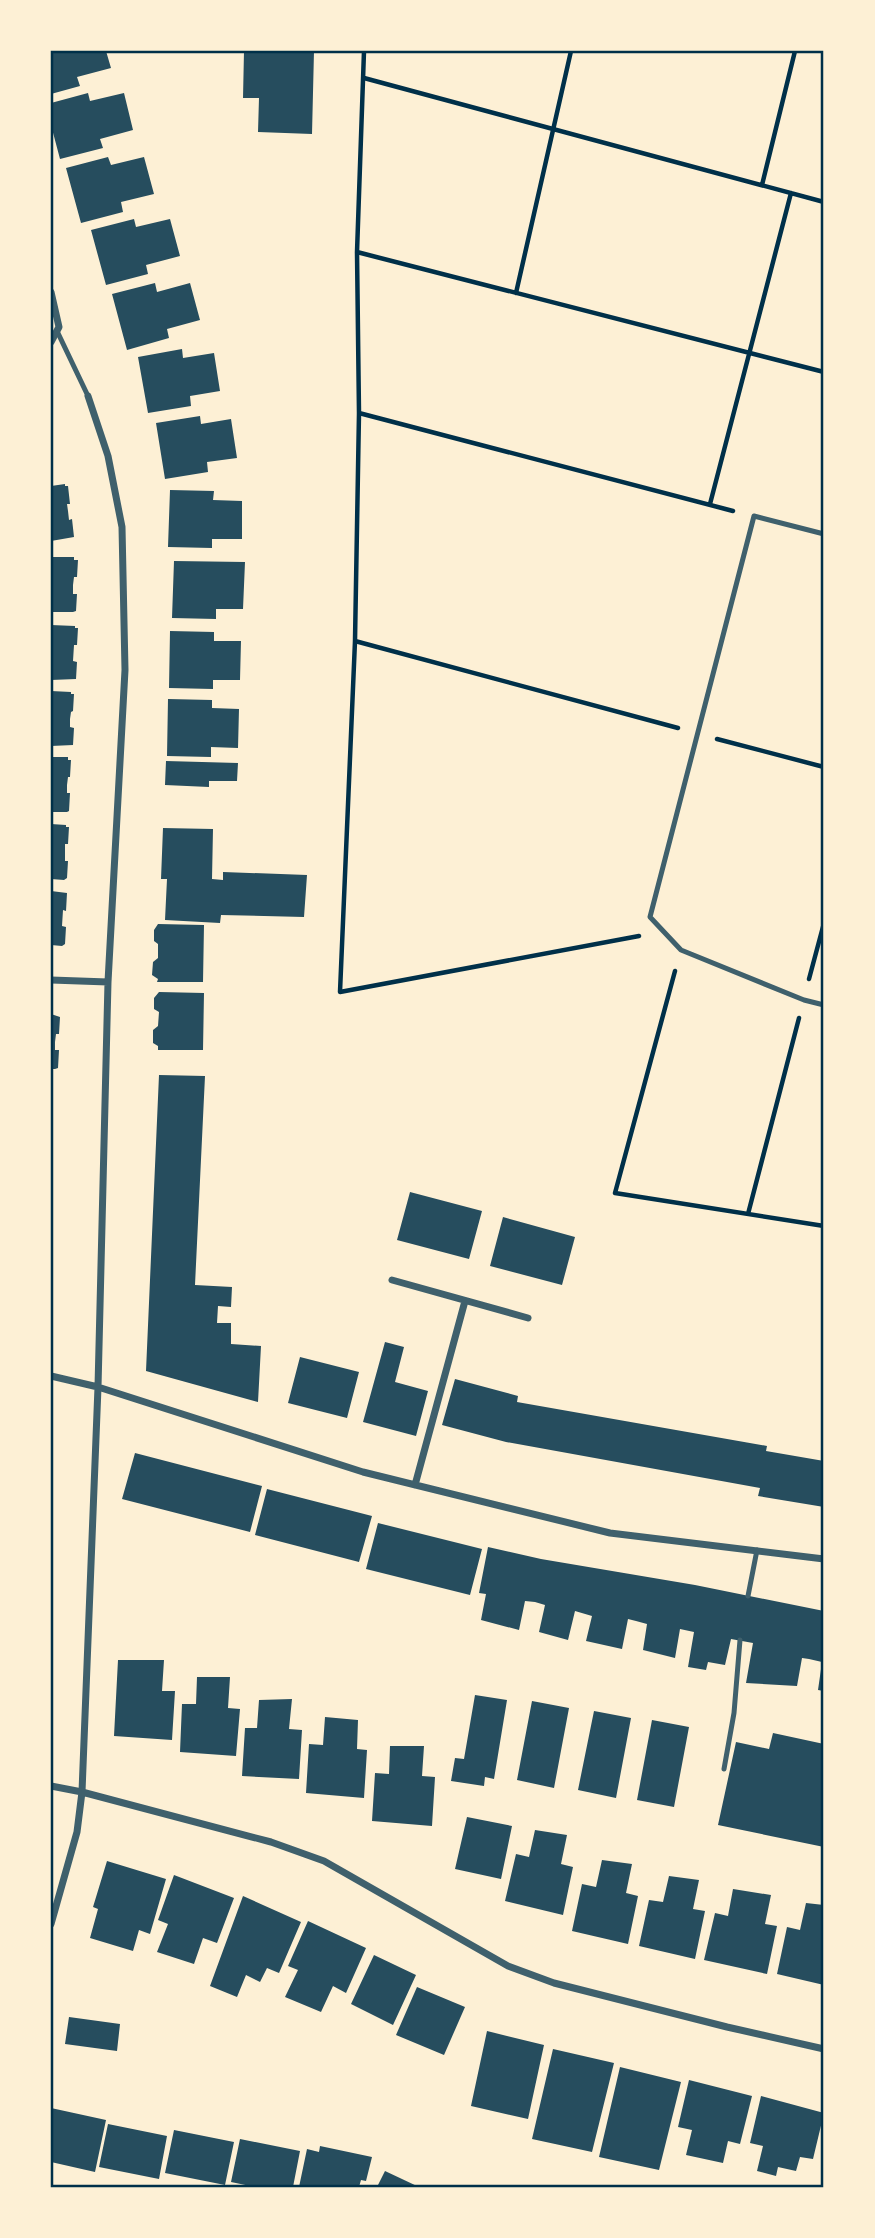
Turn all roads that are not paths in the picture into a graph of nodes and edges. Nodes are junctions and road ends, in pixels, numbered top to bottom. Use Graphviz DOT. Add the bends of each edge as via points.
graph roads {
  1 [pos="51,292"];
  2 [pos="57,331"];
  3 [pos="51,342"];
  4 [pos="88,396"];
  5 [pos="824,534"];
  6 [pos="51,980"];
  7 [pos="108,982"];
  8 [pos="824,1005"];
  9 [pos="392,1280"];
  10 [pos="465,1301"];
  11 [pos="528,1318"];
  12 [pos="51,1376"];
  13 [pos="98,1387"];
  14 [pos="415,1485"];
  15 [pos="757,1550"];
  16 [pos="824,1559"];
  17 [pos="748,1596"];
  18 [pos="740,1640"];
  19 [pos="724,1769"];
  20 [pos="51,1786"];
  21 [pos="82,1792"];
  22 [pos="51,1924"];
  23 [pos="824,2049"];
  1 -- 2 [label="street"];
  2 -- 3 [label="street"];
  2 -- 4 [label="lane"];
  4 -- 7 [label="street" via="108,456 122,527 125,670"];
  5 -- 8 [label="lane" via="754,516 650,916 681,950"];
  6 -- 7 [label="street"];
  7 -- 13 [label="street"];
  9 -- 10 [label="street"];
  10 -- 11 [label="street"];
  10 -- 14 [label="street"];
  12 -- 13 [label="street"];
  13 -- 14 [label="street"];
  13 -- 21 [label="street"];
  14 -- 15 [label="street" via="610,1533"];
  15 -- 16 [label="street"];
  15 -- 17 [label="lane"];
  18 -- 19 [label="lane"];
  20 -- 21 [label="street"];
  21 -- 22 [label="street" via="77,1832"];
  21 -- 23 [label="street" via="271,1842 324,1861 508,1966 554,1983"];
}
